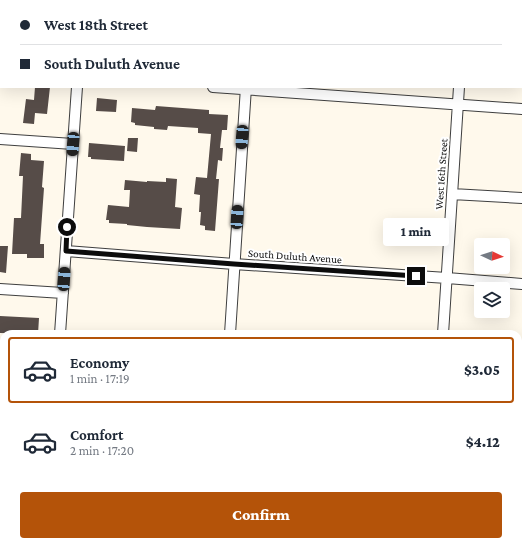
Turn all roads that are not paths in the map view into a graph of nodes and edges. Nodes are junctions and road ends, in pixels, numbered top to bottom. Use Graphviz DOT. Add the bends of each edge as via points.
graph roads {
  1 [pos="77,88"];
  2 [pos="246,88"];
  3 [pos="459,88"];
  4 [pos="458,105"];
  5 [pos="522,110"];
  6 [pos="0,139"];
  7 [pos="73,144"];
  8 [pos="452,194"];
  9 [pos="522,198"];
  10 [pos="66,251"];
  11 [pos="234,264"];
  12 [pos="446,278"];
  13 [pos="522,284"];
  14 [pos="0,289"];
  15 [pos="63,293"];
  16 [pos="60,330"];
  17 [pos="230,330"];
  18 [pos="442,330"];
  1 -- 7 [label="street"];
  2 -- 4 [label="street"];
  2 -- 11 [label="street"];
  3 -- 4 [label="street, West 16th Street"];
  4 -- 5 [label="street"];
  4 -- 8 [label="street, West 16th Street"];
  6 -- 7 [label="street"];
  7 -- 10 [label="street"];
  8 -- 9 [label="street"];
  8 -- 12 [label="street, West 16th Street"];
  10 -- 11 [label="street, South Duluth Avenue"];
  10 -- 15 [label="street"];
  11 -- 12 [label="street, South Duluth Avenue"];
  11 -- 17 [label="street"];
  12 -- 13 [label="street, South Duluth Avenue"];
  12 -- 18 [label="street, West 16th Street"];
  14 -- 15 [label="street"];
  15 -- 16 [label="street"];
}
